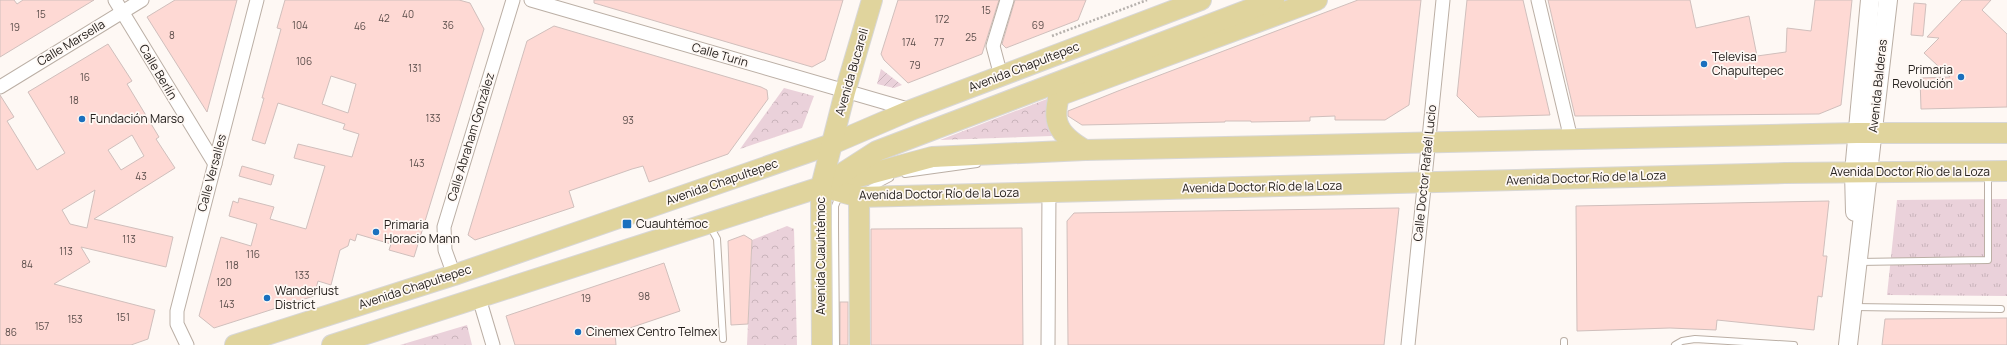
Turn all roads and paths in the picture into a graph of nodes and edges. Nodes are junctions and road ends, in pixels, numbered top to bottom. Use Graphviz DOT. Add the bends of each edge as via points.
graph roads {
  1 [pos="115,0"];
  2 [pos="142,0"];
  3 [pos="257,0"];
  4 [pos="513,0"];
  5 [pos="530,0"];
  6 [pos="872,0"];
  7 [pos="1007,0"];
  8 [pos="1147,0"];
  9 [pos="1201,0"];
  10 [pos="1317,0"];
  11 [pos="1443,0"];
  12 [pos="1538,0"];
  13 [pos="1870,0"];
  14 [pos="1888,0"];
  15 [pos="1275,3"];
  16 [pos="122,12"];
  17 [pos="1052,36"];
  18 [pos="1001,76"];
  19 [pos="0,87"];
  20 [pos="1062,87"];
  21 [pos="845,92"];
  22 [pos="911,110"];
  23 [pos="1865,133"];
  24 [pos="2007,133"];
  25 [pos="1571,139"];
  26 [pos="1428,142"];
  27 [pos="832,144"];
  28 [pos="908,147"];
  29 [pos="1085,150"];
  30 [pos="1000,161"];
  31 [pos="984,163"];
  32 [pos="215,164"];
  33 [pos="868,165"];
  34 [pos="1998,171"];
  35 [pos="1861,172"];
  36 [pos="1425,182"];
  37 [pos="821,187"];
  38 [pos="850,189"];
  39 [pos="1049,192"];
  40 [pos="851,222"];
  41 [pos="708,223"];
  42 [pos="1857,262"];
  43 [pos="454,275"];
  44 [pos="479,298"];
  45 [pos="1850,307"];
  46 [pos="2001,309"];
  47 [pos="723,339"];
  48 [pos="1695,342"];
  49 [pos="187,345"];
  50 [pos="235,345"];
  51 [pos="332,345"];
  52 [pos="493,345"];
  53 [pos="822,345"];
  54 [pos="836,345"];
  55 [pos="860,345"];
  56 [pos="1048,345"];
  57 [pos="1408,345"];
  58 [pos="1675,345"];
  59 [pos="1794,345"];
  60 [pos="1848,345"];
  1 -- 16 [label="street, Calle Berlín"];
  2 -- 16 [label="street, Calle Marsella"];
  3 -- 32 [label="street, Calle Versalles"];
  4 -- 43 [label="street, Calle Abraham González" via="444,227 445,250"];
  5 -- 21 [label="street, Calle Turin"];
  6 -- 21 [label="main road, Avenida Bucareli"];
  7 -- 18 [label="street" via="993,46"];
  8 -- 17 [label="path"];
  9 -- 18 [label="main road, Avenida Chapultepec"];
  10 -- 20 [label="main road"];
  11 -- 26 [label="street, Calle Doctor Rafaél Lucio"];
  12 -- 25 [label="street"];
  13 -- 23 [label="main road, Avenida Balderas"];
  14 -- 23 [label="main road, Avenida Balderas"];
  15 -- 20 [label="main road"];
  16 -- 19 [label="street, Calle Marsella"];
  16 -- 32 [label="street, Calle Berlín"];
  18 -- 22 [label="main road, Avenida Chapultepec"];
  20 -- 28 [label="lane"];
  20 -- 29 [label="main road" via="1055,112 1057,124 1064,135"];
  20 -- 37 [label="main road" via="877,151"];
  21 -- 22 [label="street, Calle Turin"];
  21 -- 27 [label="main road, Avenida Bucareli"];
  22 -- 27 [label="main road, Avenida Chapultepec"];
  23 -- 24 [label="main road, Avenida Doctor Río de la Loza"];
  23 -- 25 [label="main road, Avenida Doctor Río de la Loza"];
  23 -- 35 [label="main road, Avenida Balderas"];
  25 -- 26 [label="main road, Avenida Doctor Río de la Loza"];
  26 -- 29 [label="main road, Avenida Doctor Río de la Loza"];
  26 -- 36 [label="street, Calle Doctor Rafaél Lucio"];
  27 -- 37 [label="main road, Avenida Cuauhtémoc"];
  27 -- 43 [label="main road, Avenida Chapultepec"];
  29 -- 30 [label="lane"];
  29 -- 38 [label="main road, Avenida Doctor Río de la Loza" via="932,157"];
  31 -- 38 [label="lane" via="907,174 884,180 868,188"];
  32 -- 49 [label="street, Calle Versalles" via="177,311 177,324"];
  33 -- 38 [label="lane"];
  34 -- 35 [label="main road, Avenida Doctor Río de la Loza"];
  34 -- 42 [label="lane" via="1988,260"];
  35 -- 36 [label="main road, Avenida Doctor Río de la Loza"];
  35 -- 42 [label="main road, Avenida Balderas"];
  36 -- 39 [label="main road, Avenida Doctor Río de la Loza"];
  36 -- 57 [label="street, Calle Doctor Rafaél Lucio"];
  37 -- 38 [label="main road, Avenida Doctor Río de la Loza"];
  37 -- 41 [label="main road"];
  37 -- 53 [label="main road, Avenida Cuauhtémoc"];
  38 -- 39 [label="main road, Avenida Doctor Río de la Loza"];
  38 -- 40 [label="lane"];
  38 -- 54 [label="lane" via="835,206"];
  38 -- 55 [label="main road"];
  39 -- 56 [label="street"];
  41 -- 44 [label="main road"];
  41 -- 47 [label="lane" via="717,239"];
  42 -- 45 [label="main road, Avenida Balderas"];
  43 -- 50 [label="main road, Avenida Chapultepec"];
  44 -- 51 [label="main road"];
  44 -- 52 [label="street"];
  45 -- 46 [label="lane"];
  45 -- 60 [label="main road, Avenida Balderas"];
  48 -- 58 [label="lane" via="1682,341"];
  48 -- 59 [label="lane"];
}
